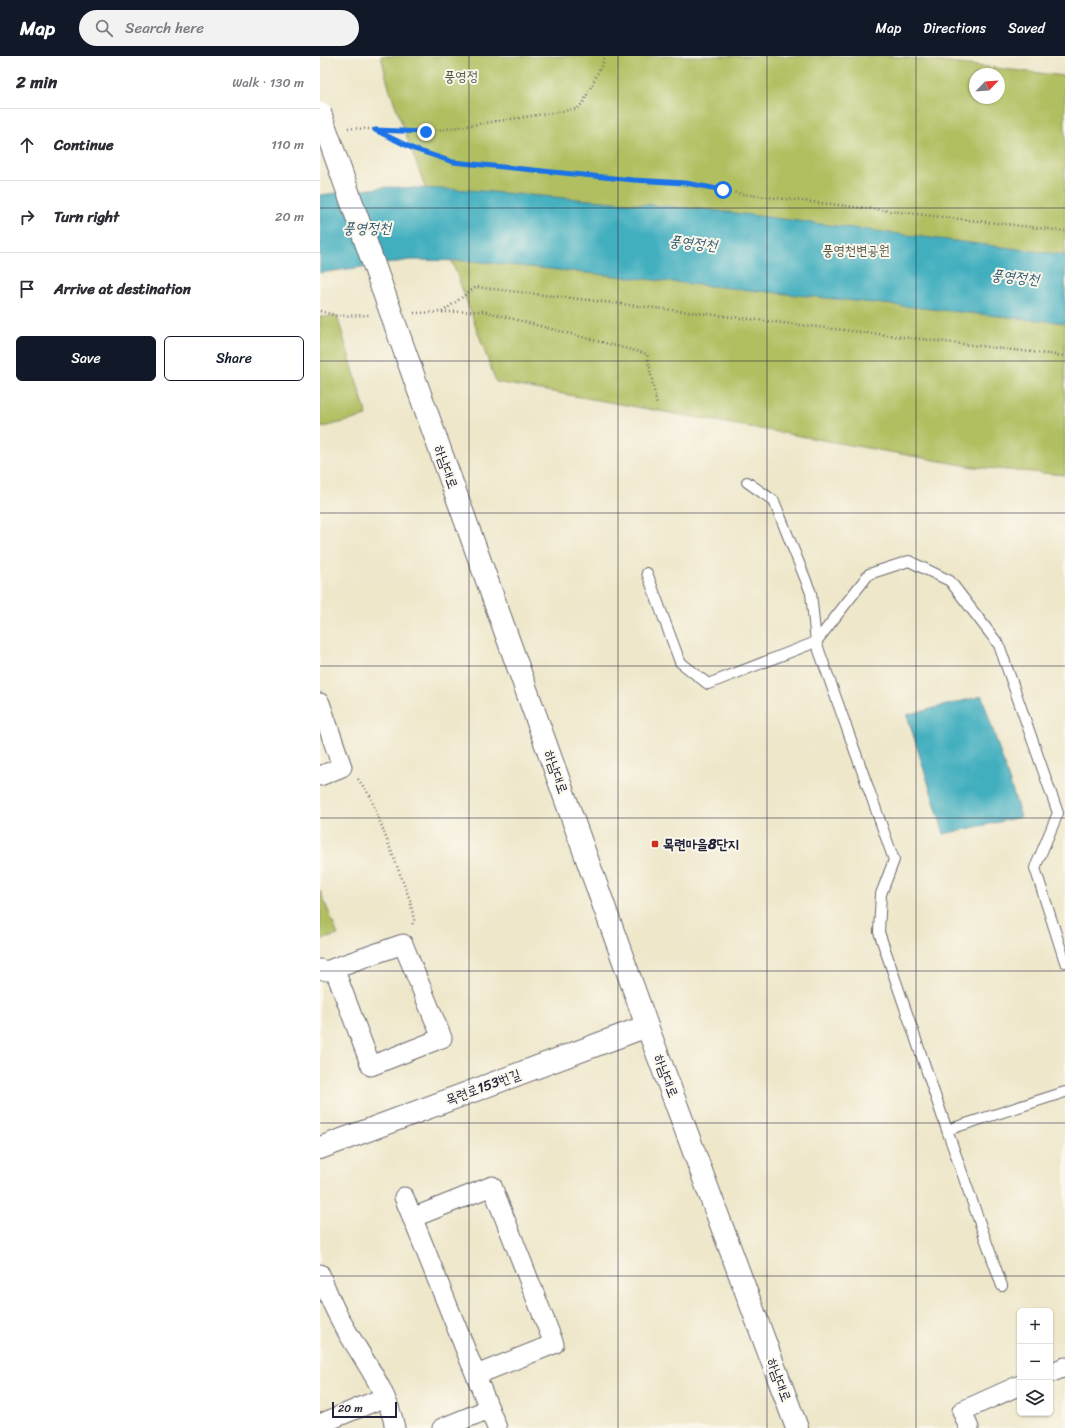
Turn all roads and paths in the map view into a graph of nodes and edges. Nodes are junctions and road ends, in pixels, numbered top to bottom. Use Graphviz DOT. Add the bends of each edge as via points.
graph roads {
  1 [pos="606,56"];
  2 [pos="320,113"];
  3 [pos="341,128"];
  4 [pos="375,130"];
  5 [pos="1065,231"];
  6 [pos="320,311"];
  7 [pos="442,312"];
  8 [pos="412,314"];
  9 [pos="374,315"];
  10 [pos="1065,356"];
  11 [pos="657,406"];
  12 [pos="747,482"];
  13 [pos="647,573"];
  14 [pos="816,642"];
  15 [pos="320,703"];
  16 [pos="342,767"];
  17 [pos="320,776"];
  18 [pos="403,944"];
  19 [pos="1065,962"];
  20 [pos="327,969"];
  21 [pos="647,1026"];
  22 [pos="1065,1092"];
  23 [pos="946,1130"];
  24 [pos="320,1148"];
  25 [pos="404,1197"];
  26 [pos="412,1218"];
  27 [pos="320,1274"];
  28 [pos="1002,1286"];
  29 [pos="1065,1367"];
  30 [pos="1053,1372"];
  31 [pos="476,1375"];
  32 [pos="1017,1387"];
  33 [pos="385,1397"];
  34 [pos="489,1409"];
  35 [pos="320,1424"];
  36 [pos="395,1428"];
  37 [pos="442,1428"];
  38 [pos="497,1428"];
  39 [pos="797,1428"];
  40 [pos="969,1428"];
  1 -- 4 [label="path" via="583,103 576,110 426,132"];
  2 -- 21 [label="main road, 하남대로, bridge"];
  3 -- 4 [label="path"];
  4 -- 5 [label="path" via="414,149 453,162 686,183 742,194"];
  6 -- 9 [label="path" via="337,316"];
  7 -- 8 [label="path"];
  7 -- 10 [label="path" via="476,287"];
  7 -- 11 [label="path" via="483,311 648,354"];
  12 -- 14 [label="lane" via="774,501 811,593"];
  13 -- 14 [label="lane" via="680,662 708,684"];
  14 -- 19 [label="lane" via="869,574 910,561 950,581 999,645 1058,813 1035,868"];
  14 -- 23 [label="lane" via="894,860 881,894 879,932"];
  15 -- 16 [label="street"];
  16 -- 17 [label="street"];
  16 -- 18 [label="path" via="361,781 370,796 410,900 414,920"];
  18 -- 20 [label="street"];
  18 -- 20 [label="street" via="442,1038 372,1066"];
  21 -- 24 [label="main road, 목련로153번길"];
  21 -- 39 [label="main road, 하남대로"];
  22 -- 23 [label="lane"];
  23 -- 28 [label="lane"];
  25 -- 26 [label="street"];
  26 -- 31 [label="street"];
  26 -- 31 [label="street" via="492,1186 554,1344"];
  27 -- 33 [label="street" via="339,1318"];
  29 -- 30 [label="street"];
  31 -- 34 [label="street"];
  32 -- 40 [label="street" via="962,1411"];
  33 -- 35 [label="street"];
  33 -- 36 [label="street" via="392,1412"];
  34 -- 37 [label="street"];
  34 -- 38 [label="street"];
}
